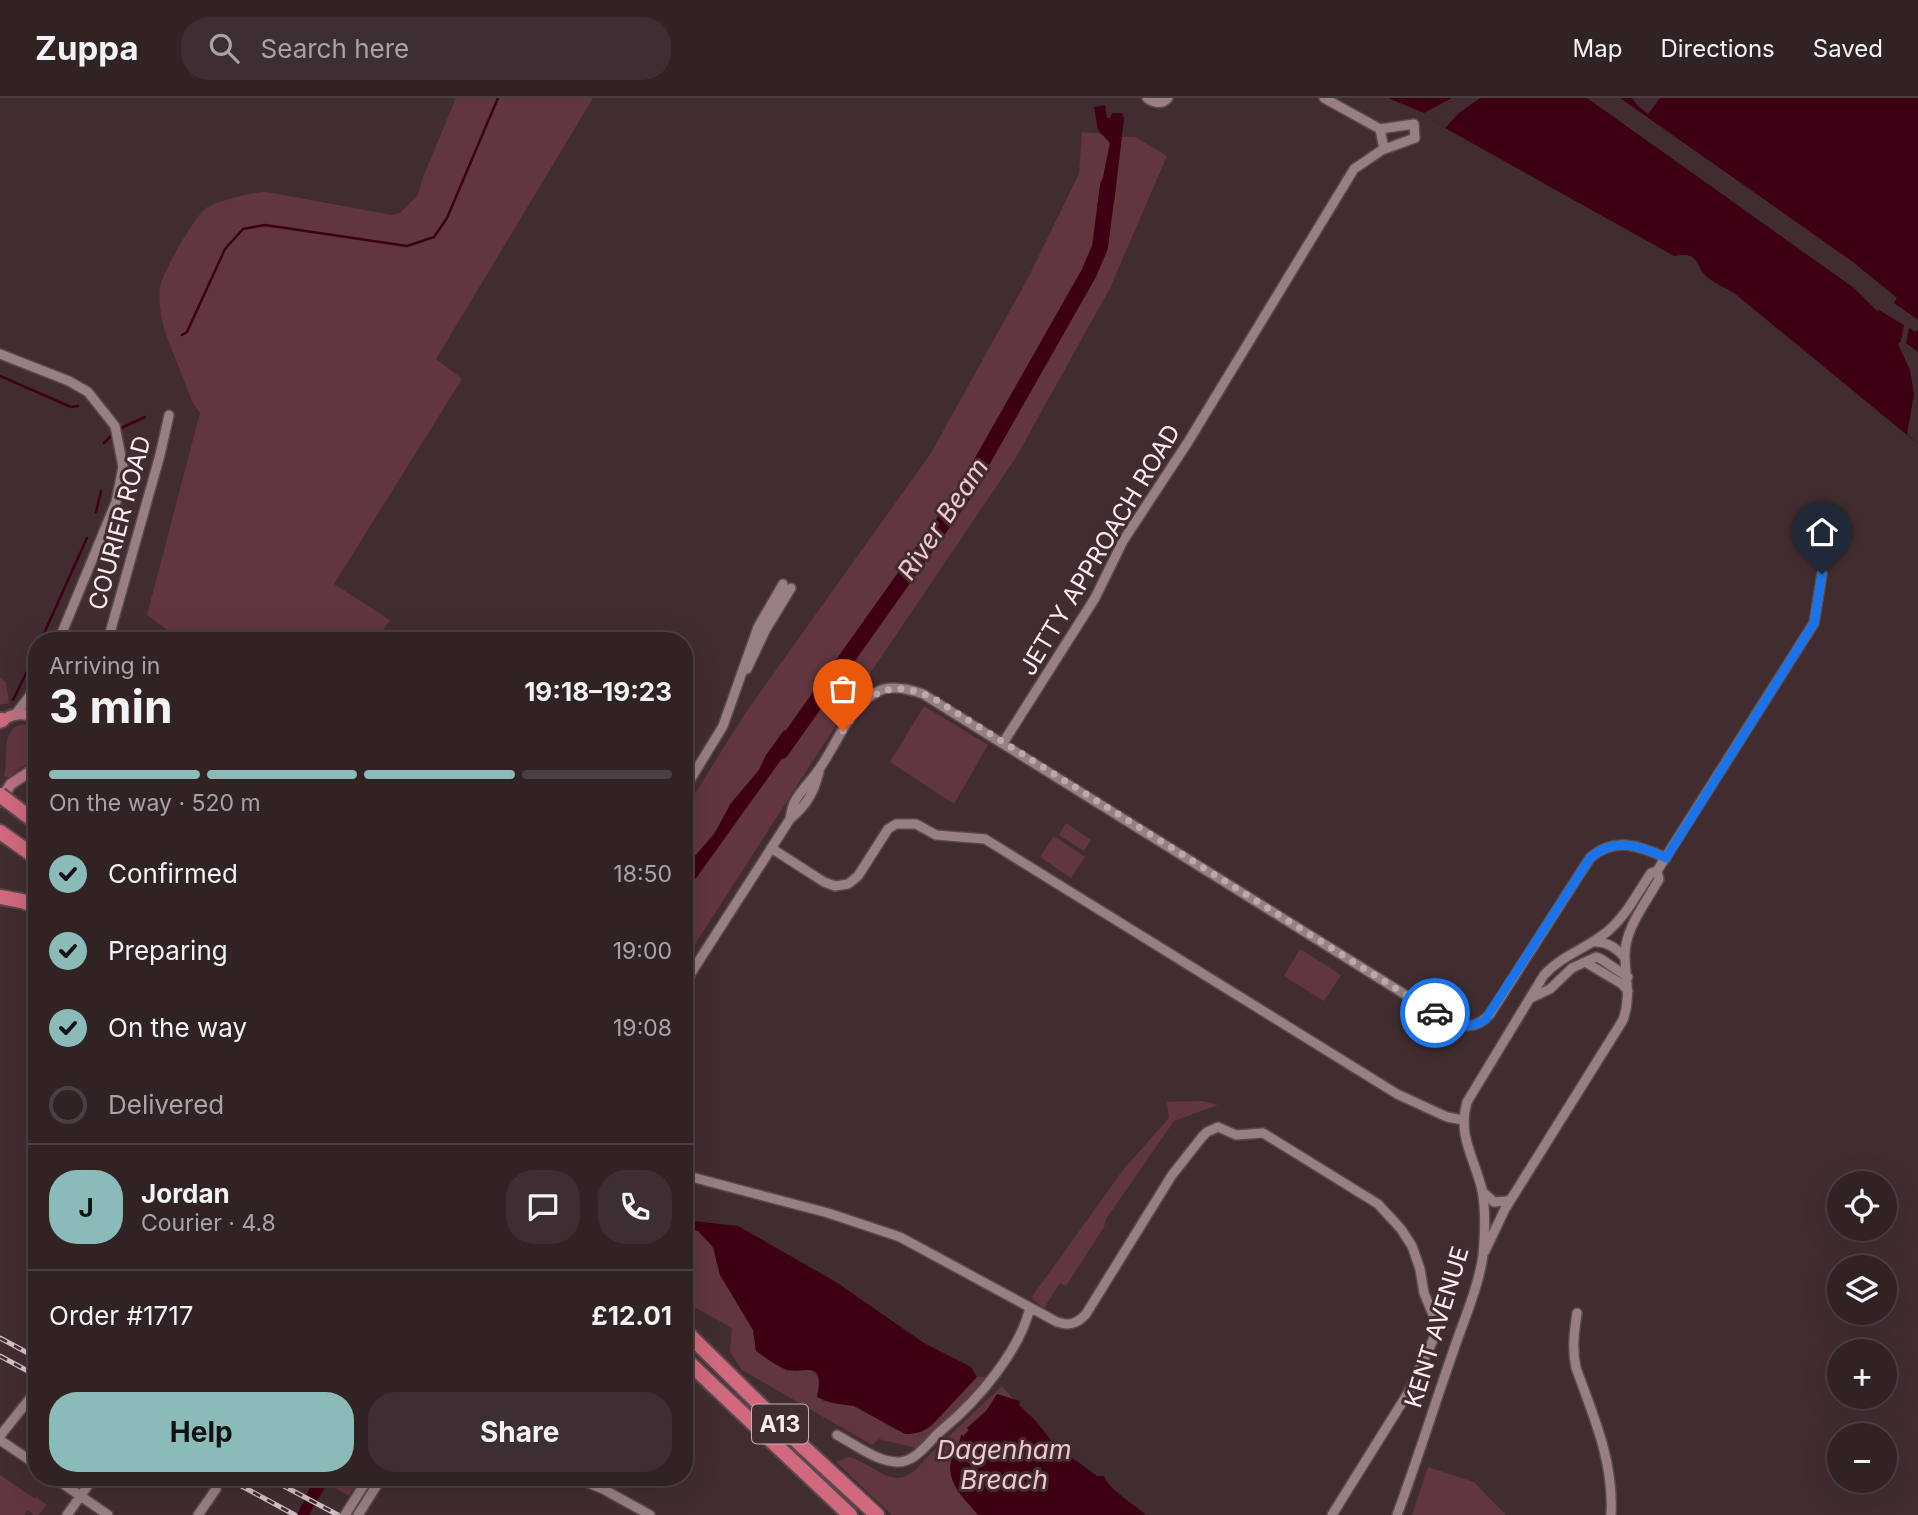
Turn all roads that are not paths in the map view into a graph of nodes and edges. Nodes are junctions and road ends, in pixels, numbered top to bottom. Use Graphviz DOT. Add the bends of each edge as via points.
graph roads {
  1 [pos="1147,98"];
  2 [pos="1168,98"];
  3 [pos="1324,98"];
  4 [pos="1380,129"];
  5 [pos="1384,149"];
  6 [pos="0,354"];
  7 [pos="169,415"];
  8 [pos="1822,574"];
  9 [pos="787,586"];
  10 [pos="62,632"];
  11 [pos="110,632"];
  12 [pos="28,695"];
  13 [pos="28,715"];
  14 [pos="4,719"];
  15 [pos="1003,743"];
  16 [pos="28,772"];
  17 [pos="693,775"];
  18 [pos="0,795"];
  19 [pos="0,801"];
  20 [pos="28,816"];
  21 [pos="5,836"];
  22 [pos="771,848"];
  23 [pos="28,852"];
  24 [pos="1666,858"];
  25 [pos="1657,871"];
  26 [pos="0,897"];
  27 [pos="28,903"];
  28 [pos="1592,943"];
  29 [pos="1625,958"];
  30 [pos="1585,962"];
  31 [pos="693,970"];
  32 [pos="1628,977"];
  33 [pos="1629,992"];
  34 [pos="1529,999"];
  35 [pos="1463,1119"];
  36 [pos="693,1177"];
  37 [pos="1482,1191"];
  38 [pos="1515,1194"];
  39 [pos="1483,1256"];
  40 [pos="1030,1308"];
  41 [pos="1577,1313"];
  42 [pos="693,1340"];
  43 [pos="693,1367"];
  44 [pos="28,1401"];
  45 [pos="837,1435"];
  46 [pos="0,1438"];
  47 [pos="28,1458"];
  48 [pos="66,1486"];
  49 [pos="87,1486"];
  50 [pos="363,1486"];
  51 [pos="376,1486"];
  52 [pos="594,1486"];
  53 [pos="216,1489"];
  54 [pos="80,1496"];
  55 [pos="67,1515"];
  56 [pos="108,1515"];
  57 [pos="198,1515"];
  58 [pos="345,1515"];
  59 [pos="358,1515"];
  60 [pos="650,1515"];
  61 [pos="850,1515"];
  62 [pos="877,1515"];
  63 [pos="1332,1515"];
  64 [pos="1397,1515"];
  65 [pos="1611,1515"];
  1 -- 2 [label="street" via="1158,103"];
  3 -- 4 [label="street"];
  4 -- 5 [label="street"];
  4 -- 5 [label="street, JETTY APPROACH ROAD" via="1414,124 1415,138"];
  5 -- 15 [label="street, JETTY APPROACH ROAD" via="1354,169"];
  6 -- 10 [label="street" via="88,392 116,426 123,467 116,502"];
  7 -- 11 [label="street, COURIER ROAD"];
  8 -- 24 [label="street" via="1814,623"];
  9 -- 17 [label="street" via="758,627 715,740"];
  12 -- 14 [label="street"];
  13 -- 14 [label="main road"];
  15 -- 22 [label="street" via="923,694 906,689 877,691 853,714 819,770 815,789"];
  15 -- 24 [label="street" via="1446,1020 1463,1026 1479,1023 1490,1014 1599,850 1626,846"];
  16 -- 19 [label="main road" via="11,784"];
  18 -- 20 [label="highway, bridge"];
  21 -- 23 [label="highway"];
  22 -- 31 [label="street"];
  22 -- 35 [label="street" via="835,886 858,876 888,829 901,822 936,835 985,839 1397,1094 1447,1117"];
  24 -- 25 [label="street"];
  25 -- 28 [label="street" via="1611,929"];
  25 -- 29 [label="street" via="1660,879 1629,934"];
  26 -- 27 [label="highway"];
  28 -- 29 [label="street" via="1602,942"];
  28 -- 34 [label="street" via="1554,963"];
  29 -- 32 [label="street"];
  30 -- 32 [label="street" via="1596,957"];
  30 -- 33 [label="street"];
  30 -- 34 [label="street"];
  32 -- 33 [label="street"];
  33 -- 38 [label="street" via="1626,1012 1613,1038"];
  34 -- 35 [label="street" via="1467,1102"];
  35 -- 37 [label="street, KENT AVENUE" via="1467,1151"];
  36 -- 40 [label="street" via="878,1229"];
  37 -- 38 [label="street" via="1497,1202"];
  37 -- 39 [label="street, KENT AVENUE"];
  38 -- 39 [label="street"];
  39 -- 64 [label="street, KENT AVENUE"];
  40 -- 45 [label="street" via="1026,1325 997,1371 911,1460 895,1462"];
  40 -- 63 [label="street" via="1061,1323 1081,1320 1172,1175 1202,1137 1218,1128 1236,1135 1263,1133 1378,1204 1412,1246 1434,1317 1434,1338 1408,1393"];
  41 -- 65 [label="street" via="1574,1355 1608,1464"];
  42 -- 62 [label="highway, A13"];
  43 -- 61 [label="highway, A13"];
  44 -- 46 [label="street"];
  46 -- 47 [label="street"];
  48 -- 54 [label="street"];
  49 -- 54 [label="street"];
  50 -- 58 [label="street"];
  51 -- 59 [label="street"];
  52 -- 60 [label="street"];
  53 -- 57 [label="street"];
  54 -- 55 [label="street"];
  54 -- 56 [label="street"];
}
